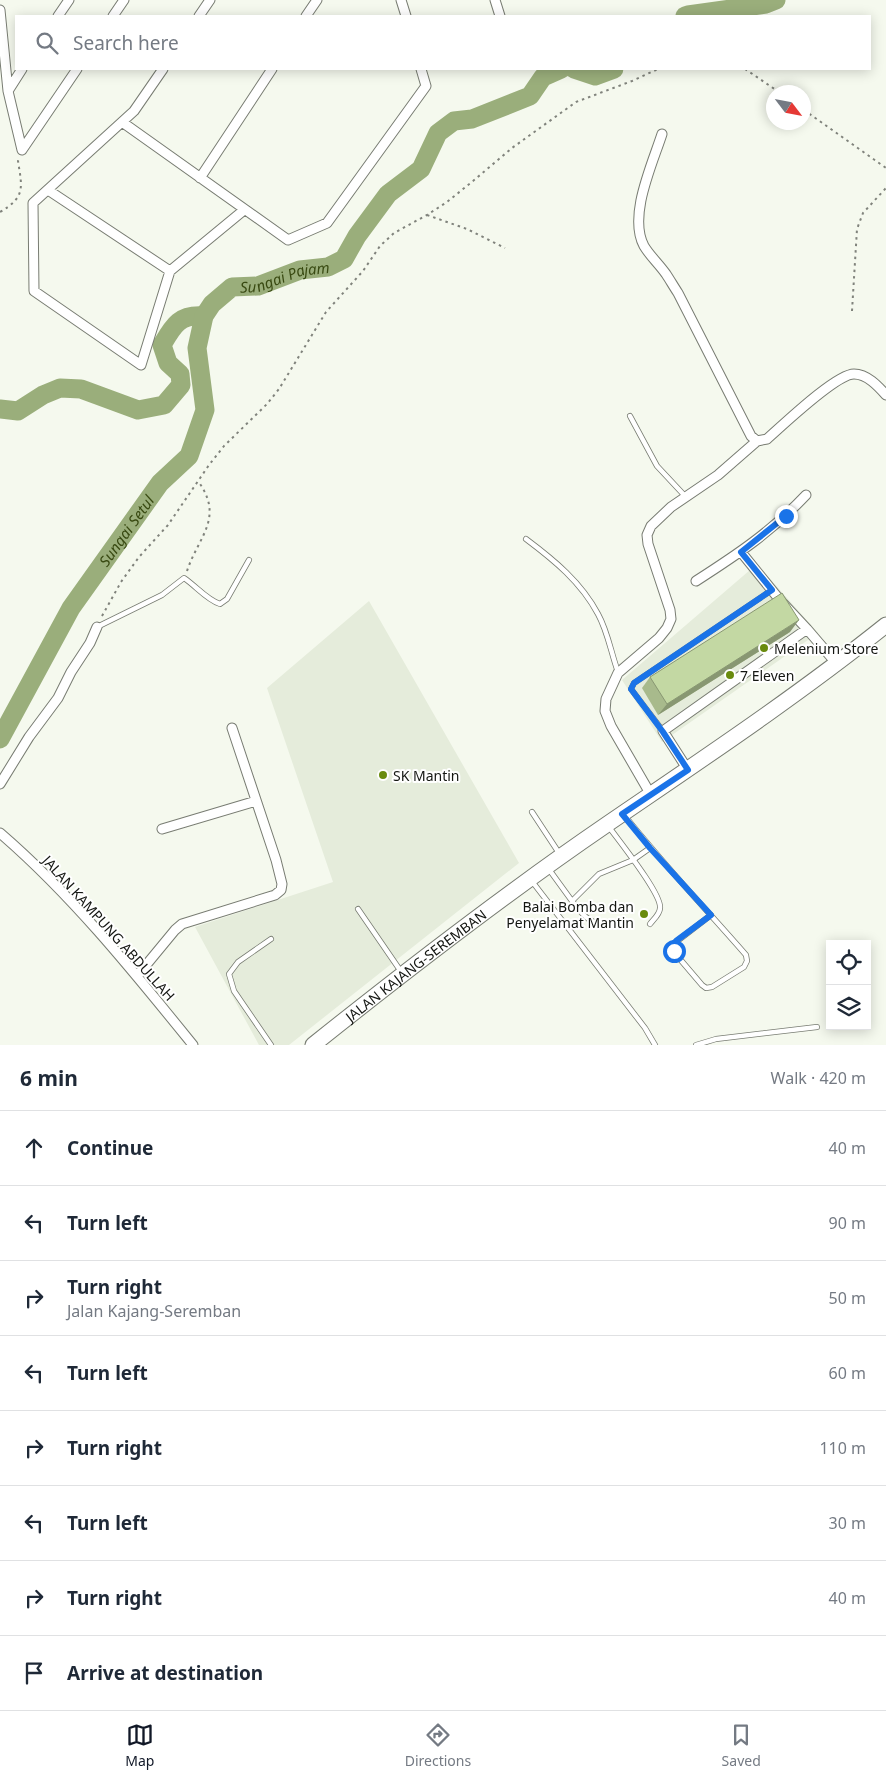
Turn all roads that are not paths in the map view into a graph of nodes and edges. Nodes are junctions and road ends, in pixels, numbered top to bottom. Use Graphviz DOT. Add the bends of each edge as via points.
graph roads {
  1 [pos="69,0"];
  2 [pos="124,0"];
  3 [pos="210,0"];
  4 [pos="317,0"];
  5 [pos="401,0"];
  6 [pos="495,0"];
  7 [pos="0,10"];
  8 [pos="59,15"];
  9 [pos="114,15"];
  10 [pos="199,15"];
  11 [pos="307,15"];
  12 [pos="406,15"];
  13 [pos="500,15"];
  14 [pos="21,70"];
  15 [pos="76,70"];
  16 [pos="161,70"];
  17 [pos="271,70"];
  18 [pos="421,70"];
  19 [pos="8,90"];
  20 [pos="122,122"];
  21 [pos="662,134"];
  22 [pos="200,178"];
  23 [pos="51,192"];
  24 [pos="244,210"];
  25 [pos="170,271"];
  26 [pos="886,395"];
  27 [pos="630,416"];
  28 [pos="757,440"];
  29 [pos="806,495"];
  30 [pos="685,496"];
  31 [pos="526,539"];
  32 [pos="741,552"];
  33 [pos="249,560"];
  34 [pos="696,581"];
  35 [pos="772,590"];
  36 [pos="886,625"];
  37 [pos="97,627"];
  38 [pos="807,629"];
  39 [pos="837,664"];
  40 [pos="618,673"];
  41 [pos="232,728"];
  42 [pos="663,732"];
  43 [pos="688,770"];
  44 [pos="0,784"];
  45 [pos="651,795"];
  46 [pos="256,801"];
  47 [pos="532,812"];
  48 [pos="622,814"];
  49 [pos="607,824"];
  50 [pos="162,829"];
  51 [pos="0,833"];
  52 [pos="650,848"];
  53 [pos="562,856"];
  54 [pos="633,860"];
  55 [pos="547,867"];
  56 [pos="530,879"];
  57 [pos="572,902"];
  58 [pos="358,909"];
  59 [pos="711,915"];
  60 [pos="600,924"];
  61 [pos="650,924"];
  62 [pos="271,939"];
  63 [pos="402,974"];
  64 [pos="137,976"];
  65 [pos="817,1027"];
  66 [pos="193,1045"];
  67 [pos="271,1045"];
  68 [pos="313,1045"];
  69 [pos="655,1045"];
  70 [pos="696,1045"];
  1 -- 8 [label="street"];
  2 -- 9 [label="street"];
  3 -- 10 [label="street"];
  4 -- 11 [label="street"];
  5 -- 12 [label="street"];
  6 -- 13 [label="street"];
  7 -- 19 [label="street"];
  14 -- 19 [label="street"];
  15 -- 19 [label="street" via="22,150"];
  16 -- 20 [label="street" via="134,111"];
  17 -- 22 [label="street"];
  18 -- 24 [label="street" via="426,86 327,223 288,240"];
  20 -- 22 [label="street"];
  20 -- 25 [label="street" via="33,203 34,291 141,365"];
  21 -- 28 [label="street" via="640,206 638,219 644,246 678,293 751,436"];
  22 -- 24 [label="street"];
  23 -- 25 [label="street"];
  24 -- 25 [label="street"];
  26 -- 28 [label="street" via="867,377 854,374 838,379 767,439"];
  27 -- 30 [label="lane" via="657,466"];
  28 -- 30 [label="street" via="718,475"];
  29 -- 32 [label="street" via="786,516"];
  30 -- 40 [label="street" via="652,526 647,535 671,619 659,638"];
  31 -- 40 [label="lane" via="556,562 587,596 598,614"];
  32 -- 34 [label="street"];
  32 -- 35 [label="street"];
  33 -- 37 [label="lane" via="227,599 220,604 211,601 184,578 162,595"];
  35 -- 38 [label="street"];
  35 -- 42 [label="lane" via="634,683 631,689"];
  36 -- 39 [label="main road, JALAN KAJANG-SEREMBAN"];
  37 -- 44 [label="street" via="58,698"];
  38 -- 39 [label="street"];
  38 -- 42 [label="street"];
  39 -- 43 [label="main road, JALAN KAJANG-SEREMBAN"];
  40 -- 45 [label="street" via="606,699 605,711"];
  41 -- 46 [label="street"];
  42 -- 43 [label="street"];
  43 -- 45 [label="main road, JALAN KAJANG-SEREMBAN"];
  45 -- 48 [label="main road, JALAN KAJANG-SEREMBAN"];
  46 -- 50 [label="street"];
  46 -- 64 [label="street" via="276,860 281,890 275,895 182,924"];
  47 -- 53 [label="lane"];
  48 -- 49 [label="main road, JALAN KAJANG-SEREMBAN"];
  48 -- 52 [label="lane"];
  49 -- 53 [label="main road, JALAN KAJANG-SEREMBAN"];
  49 -- 54 [label="lane"];
  51 -- 64 [label="street, JALAN KAMPUNG ABDULLAH" via="54,884"];
  52 -- 54 [label="lane"];
  52 -- 59 [label="lane"];
  53 -- 55 [label="main road, JALAN KAJANG-SEREMBAN"];
  54 -- 57 [label="lane" via="599,874"];
  54 -- 61 [label="lane" via="659,899 661,907"];
  55 -- 56 [label="main road, JALAN KAJANG-SEREMBAN"];
  55 -- 57 [label="lane"];
  56 -- 63 [label="main road, JALAN KAJANG-SEREMBAN"];
  56 -- 69 [label="lane"];
  57 -- 60 [label="lane" via="586,918"];
  58 -- 63 [label="lane"];
  59 -- 59 [label="lane" via="746,955 747,961 720,982 706,988 672,945"];
  62 -- 67 [label="lane" via="238,962 229,974 234,991"];
  63 -- 68 [label="main road, JALAN KAJANG-SEREMBAN"];
  64 -- 66 [label="street, JALAN KAMPUNG ABDULLAH"];
  65 -- 70 [label="lane" via="716,1039"];
}
